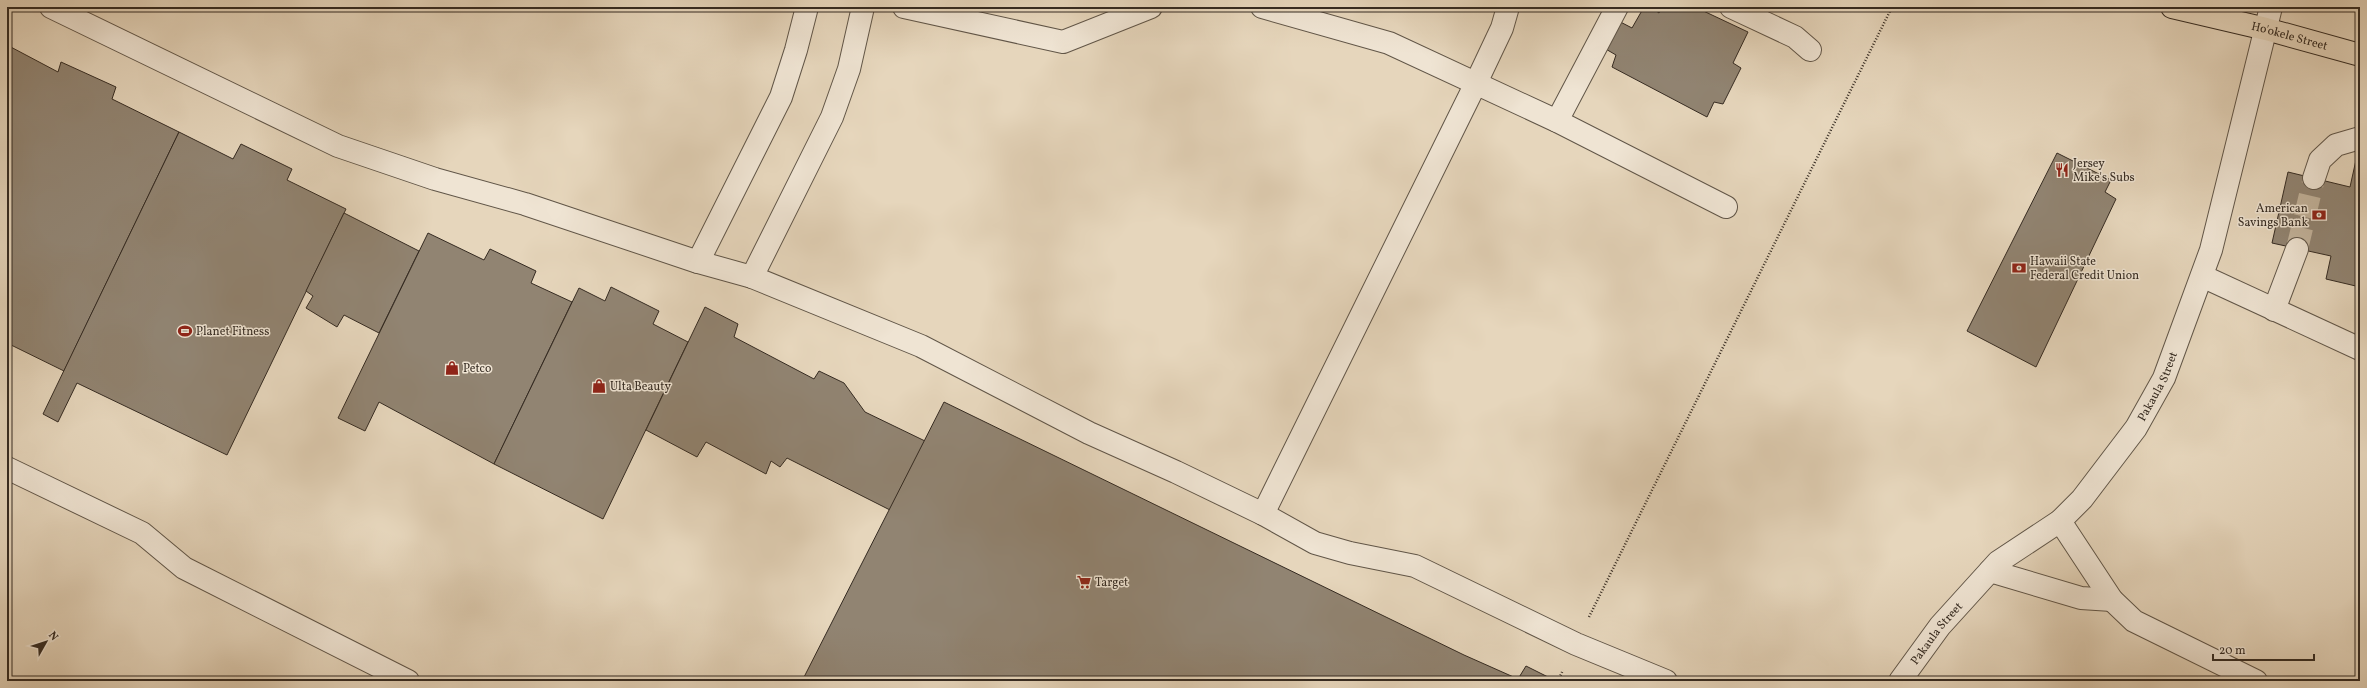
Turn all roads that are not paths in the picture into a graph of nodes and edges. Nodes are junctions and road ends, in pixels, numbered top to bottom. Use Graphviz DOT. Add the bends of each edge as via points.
graph roads {
  1 [pos="51,7"];
  2 [pos="807,7"];
  3 [pos="863,7"];
  4 [pos="904,7"];
  5 [pos="1151,7"];
  6 [pos="1262,7"];
  7 [pos="1508,7"];
  8 [pos="1617,7"];
  9 [pos="1730,7"];
  10 [pos="2172,7"];
  11 [pos="2271,7"];
  12 [pos="2266,29"];
  13 [pos="1810,50"];
  14 [pos="2360,55"];
  15 [pos="1476,83"];
  16 [pos="1557,120"];
  17 [pos="2360,138"];
  18 [pos="2314,178"];
  19 [pos="1726,207"];
  20 [pos="2297,249"];
  21 [pos="698,262"];
  22 [pos="2202,276"];
  23 [pos="752,277"];
  24 [pos="2274,310"];
  25 [pos="2360,349"];
  26 [pos="7,468"];
  27 [pos="1262,514"];
  28 [pos="2060,521"];
  29 [pos="1990,570"];
  30 [pos="2112,600"];
  31 [pos="408,681"];
  32 [pos="1666,681"];
  33 [pos="1900,681"];
  34 [pos="2256,681"];
  1 -- 21 [label="street" via="338,146 435,179 525,204"];
  2 -- 21 [label="street" via="781,97"];
  3 -- 23 [label="street" via="849,69 832,117"];
  4 -- 5 [label="street" via="1063,42"];
  6 -- 15 [label="street" via="1389,43"];
  7 -- 15 [label="street" via="1502,28"];
  8 -- 16 [label="street"];
  9 -- 13 [label="street" via="1795,37"];
  10 -- 12 [label="main road, Ho'okele Street"];
  11 -- 12 [label="street, Pakaula Street"];
  12 -- 14 [label="main road, Ho'okele Street"];
  12 -- 22 [label="street, Pakaula Street" via="2212,250"];
  15 -- 16 [label="street"];
  15 -- 27 [label="street"];
  16 -- 19 [label="street"];
  17 -- 18 [label="street" via="2336,145 2320,160"];
  20 -- 24 [label="street"];
  21 -- 23 [label="street"];
  22 -- 24 [label="street"];
  22 -- 28 [label="street, Pakaula Street" via="2164,378 2136,428 2082,498"];
  23 -- 27 [label="street" via="921,346 1089,433"];
  24 -- 25 [label="street"];
  26 -- 31 [label="street" via="142,533 184,568"];
  27 -- 32 [label="street" via="1315,543 1415,566 1576,644"];
  28 -- 29 [label="street, Pakaula Street"];
  28 -- 30 [label="street"];
  29 -- 30 [label="street" via="2081,598"];
  29 -- 33 [label="street, Pakaula Street" via="1940,626"];
  30 -- 34 [label="street" via="2134,621"];
}
